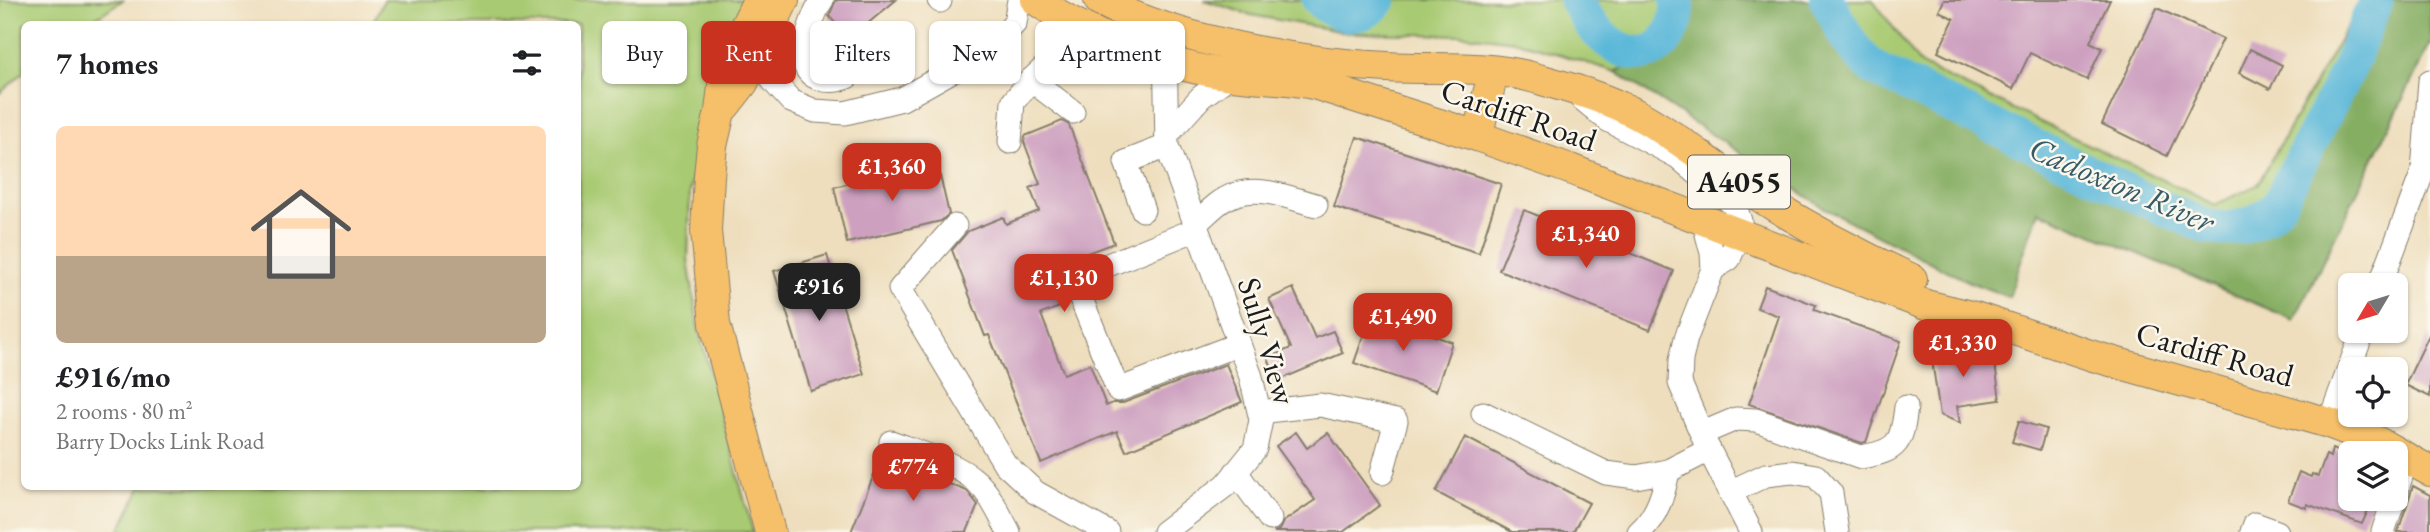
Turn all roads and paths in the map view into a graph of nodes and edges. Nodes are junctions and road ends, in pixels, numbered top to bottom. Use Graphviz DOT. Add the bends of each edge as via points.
graph roads {
  1 [pos="758,0"];
  2 [pos="783,0"];
  3 [pos="822,0"];
  4 [pos="1019,0"];
  5 [pos="1037,0"];
  6 [pos="1099,0"];
  7 [pos="1072,20"];
  8 [pos="772,21"];
  9 [pos="813,21"];
  10 [pos="1150,21"];
  11 [pos="810,30"];
  12 [pos="1185,32"];
  13 [pos="1185,64"];
  14 [pos="1494,71"];
  15 [pos="810,72"];
  16 [pos="1231,75"];
  17 [pos="1031,80"];
  18 [pos="742,84"];
  19 [pos="776,84"];
  20 [pos="1166,84"];
  21 [pos="1567,87"];
  22 [pos="2429,91"];
  23 [pos="720,112"];
  24 [pos="1073,112"];
  25 [pos="1477,136"];
  26 [pos="1167,141"];
  27 [pos="1010,142"];
  28 [pos="1315,205"];
  29 [pos="1143,210"];
  30 [pos="1703,219"];
  31 [pos="954,226"];
  32 [pos="1196,227"];
  33 [pos="1740,233"];
  34 [pos="1713,269"];
  35 [pos="2385,273"];
  36 [pos="1975,317"];
  37 [pos="2359,343"];
  38 [pos="1239,344"];
  39 [pos="1906,407"];
  40 [pos="1260,412"];
  41 [pos="1483,413"];
  42 [pos="2329,422"];
  43 [pos="1706,441"];
  44 [pos="891,442"];
  45 [pos="2418,464"];
  46 [pos="1668,471"];
  47 [pos="1236,472"];
  48 [pos="1382,473"];
  49 [pos="1730,492"];
  50 [pos="2390,511"];
  51 [pos="1270,519"];
  52 [pos="1189,525"];
  53 [pos="770,532"];
  54 [pos="1009,532"];
  55 [pos="1107,532"];
  56 [pos="1164,532"];
  57 [pos="1640,532"];
  58 [pos="1751,532"];
  59 [pos="1838,532"];
  60 [pos="2252,532"];
  61 [pos="2277,532"];
  62 [pos="2383,532"];
  1 -- 23 [label="main road" via="727,66"];
  2 -- 8 [label="main road"];
  3 -- 9 [label="street"];
  4 -- 19 [label="street" via="1015,23 991,49 902,99 845,113 815,111 791,101"];
  5 -- 7 [label="main road, Cardiff Road / A4055"];
  6 -- 10 [label="main road, Cardiff Road / A4055"];
  7 -- 17 [label="street" via="1057,56"];
  11 -- 15 [label="street" via="803,55"];
  12 -- 14 [label="main road, Cardiff Road / A4055" via="1365,66"];
  13 -- 16 [label="main road, Cardiff Road / A4055"];
  14 -- 21 [label="main road, Cardiff Road / A4055"];
  14 -- 25 [label="main road"];
  16 -- 25 [label="main road, Cardiff Road / A4055" via="1298,80"];
  16 -- 26 [label="street" via="1201,97"];
  17 -- 24 [label="street"];
  17 -- 27 [label="street" via="1013,103"];
  18 -- 23 [label="main road"];
  20 -- 26 [label="street, Sully View"];
  21 -- 33 [label="street" via="1608,120 1678,157 1721,193 1735,206"];
  21 -- 36 [label="main road, Cardiff Road / A4055" via="1637,114 1807,226 1934,290"];
  22 -- 35 [label="street" via="2423,171"];
  23 -- 53 [label="main road" via="712,146 706,231 712,300 725,370"];
  25 -- 30 [label="main road, Cardiff Road / A4055"];
  26 -- 29 [label="street" via="1126,162"];
  26 -- 32 [label="street, Sully View"];
  28 -- 32 [label="street" via="1252,191 1223,200"];
  30 -- 33 [label="main road, Cardiff Road / A4055"];
  30 -- 34 [label="street"];
  31 -- 55 [label="street" via="900,289 1005,464 1035,492"];
  32 -- 38 [label="street, Sully View"];
  32 -- 38 [label="street" via="1073,279 1118,390"];
  33 -- 34 [label="street" via="1729,259"];
  33 -- 36 [label="main road, Cardiff Road / A4055" via="1926,305"];
  34 -- 43 [label="street" via="1686,338 1680,383"];
  36 -- 42 [label="main road, Cardiff Road / A4055" via="2092,356"];
  37 -- 42 [label="street"];
  38 -- 40 [label="street, Sully View"];
  39 -- 43 [label="street" via="1903,435 1879,455 1861,457 1756,420 1736,419"];
  40 -- 47 [label="street, Sully View" via="1255,449"];
  40 -- 48 [label="street" via="1320,405 1396,421"];
  41 -- 46 [label="street" via="1606,473 1636,477"];
  42 -- 45 [label="main road, Cardiff Road / A4055"];
  43 -- 46 [label="street"];
  43 -- 49 [label="street"];
  44 -- 54 [label="street" via="960,470 975,481 993,501"];
  46 -- 57 [label="street" via="1664,492"];
  47 -- 51 [label="street"];
  47 -- 52 [label="street, Sully View"];
  49 -- 58 [label="street"];
  49 -- 59 [label="street" via="1766,475 1792,472 1816,477 1831,493"];
  50 -- 62 [label="street"];
  52 -- 56 [label="street, Sully View"];
  60 -- 61 [label="street" via="2255,524"];
}
